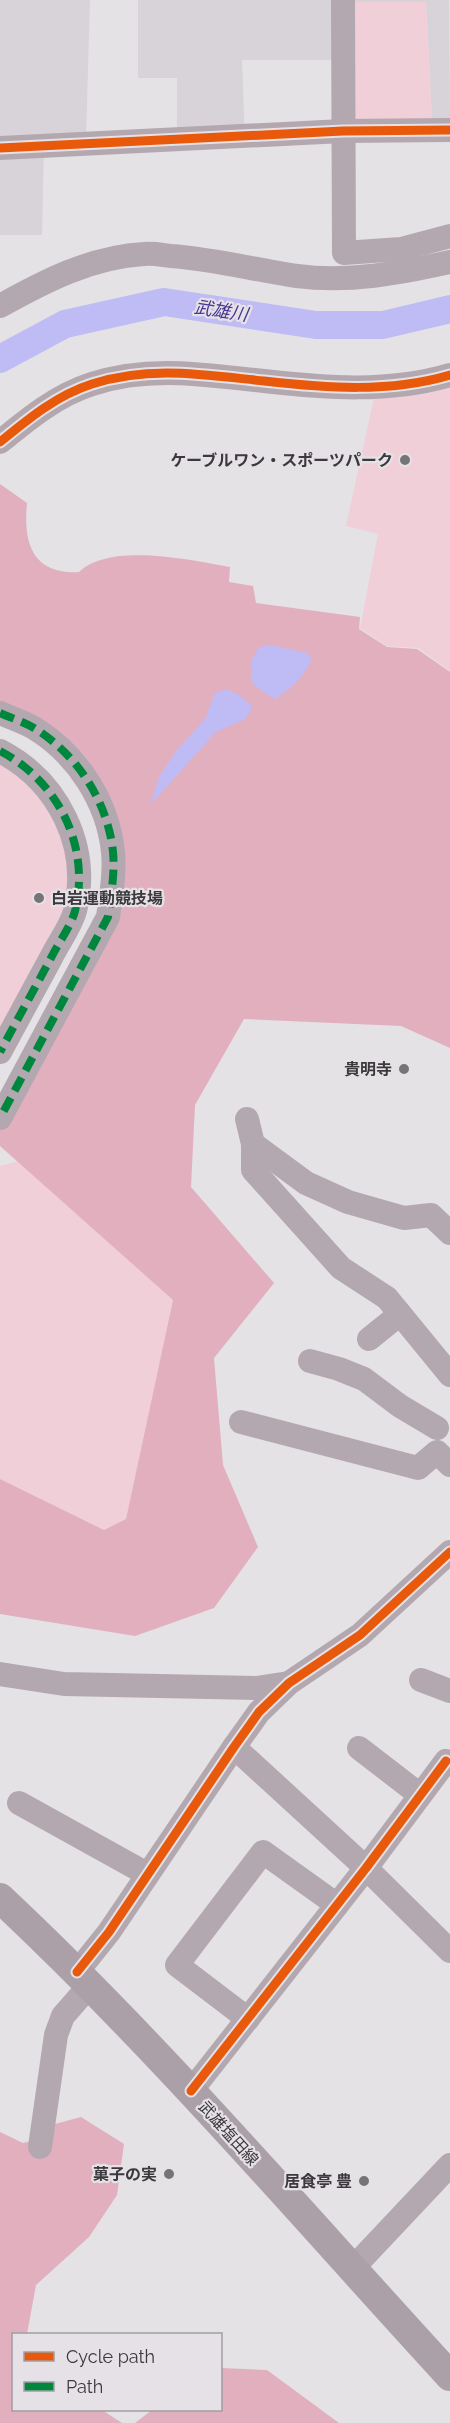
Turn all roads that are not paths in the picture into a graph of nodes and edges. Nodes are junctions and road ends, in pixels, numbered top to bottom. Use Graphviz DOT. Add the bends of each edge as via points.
graph roads {
  1 [pos="343,0"];
  2 [pos="450,130"];
  3 [pos="343,131"];
  4 [pos="0,147"];
  5 [pos="450,236"];
  6 [pos="450,262"];
  7 [pos="0,306"];
  8 [pos="450,375"];
  9 [pos="0,442"];
  10 [pos="0,713"];
  11 [pos="0,751"];
  12 [pos="0,1052"];
  13 [pos="0,1118"];
  14 [pos="247,1119"];
  15 [pos="253,1144"];
  16 [pos="450,1233"];
  17 [pos="400,1314"];
  18 [pos="369,1340"];
  19 [pos="310,1361"];
  20 [pos="450,1375"];
  21 [pos="240,1422"];
  22 [pos="443,1424"];
  23 [pos="444,1458"];
  24 [pos="450,1552"];
  25 [pos="0,1674"];
  26 [pos="421,1680"];
  27 [pos="289,1683"];
  28 [pos="450,1691"];
  29 [pos="234,1747"];
  30 [pos="359,1748"];
  31 [pos="446,1761"];
  32 [pos="420,1795"];
  33 [pos="19,1803"];
  34 [pos="366,1868"];
  35 [pos="147,1874"];
  36 [pos="337,1905"];
  37 [pos="5,1908"];
  38 [pos="450,1951"];
  39 [pos="84,1979"];
  40 [pos="248,2019"];
  41 [pos="192,2091"];
  42 [pos="40,2147"];
  43 [pos="449,2169"];
  44 [pos="352,2269"];
  45 [pos="450,2376"];
  1 -- 3 [label="street"];
  2 -- 3 [label="street"];
  3 -- 4 [label="street"];
  3 -- 5 [label="street" via="344,253 401,249"];
  6 -- 7 [label="street" via="389,275 345,279 298,276 207,258 144,254 80,266"];
  8 -- 9 [label="street" via="402,386 368,388 188,372 147,373 91,384 63,397 38,411"];
  10 -- 13 [label="street" via="33,728 67,753 91,787 107,820 113,852 108,916"];
  11 -- 12 [label="street" via="36,776 68,819 80,882 74,914"];
  14 -- 15 [label="street"];
  15 -- 16 [label="street" via="306,1183 348,1202 404,1218 431,1215"];
  15 -- 17 [label="street" via="253,1170 341,1268 387,1298"];
  17 -- 18 [label="street"];
  17 -- 20 [label="street"];
  19 -- 22 [label="street" via="364,1379 400,1406"];
  21 -- 23 [label="street" via="418,1468"];
  22 -- 23 [label="street"];
  24 -- 27 [label="street" via="360,1635"];
  25 -- 27 [label="street" via="63,1684 256,1688"];
  26 -- 28 [label="street"];
  27 -- 29 [label="street" via="260,1712"];
  29 -- 34 [label="street"];
  29 -- 35 [label="street"];
  30 -- 32 [label="street"];
  31 -- 32 [label="street"];
  32 -- 34 [label="street"];
  33 -- 35 [label="street"];
  34 -- 36 [label="street"];
  34 -- 38 [label="street"];
  35 -- 39 [label="street"];
  36 -- 40 [label="street"];
  36 -- 40 [label="street" via="263,1852 177,1965"];
  37 -- 39 [label="main road, 武雄塩田線"];
  39 -- 41 [label="main road, 武雄塩田線"];
  39 -- 42 [label="street" via="56,2035"];
  40 -- 41 [label="street"];
  41 -- 44 [label="main road, 武雄塩田線"];
  43 -- 44 [label="street"];
  44 -- 45 [label="main road, 武雄塩田線"];
}
